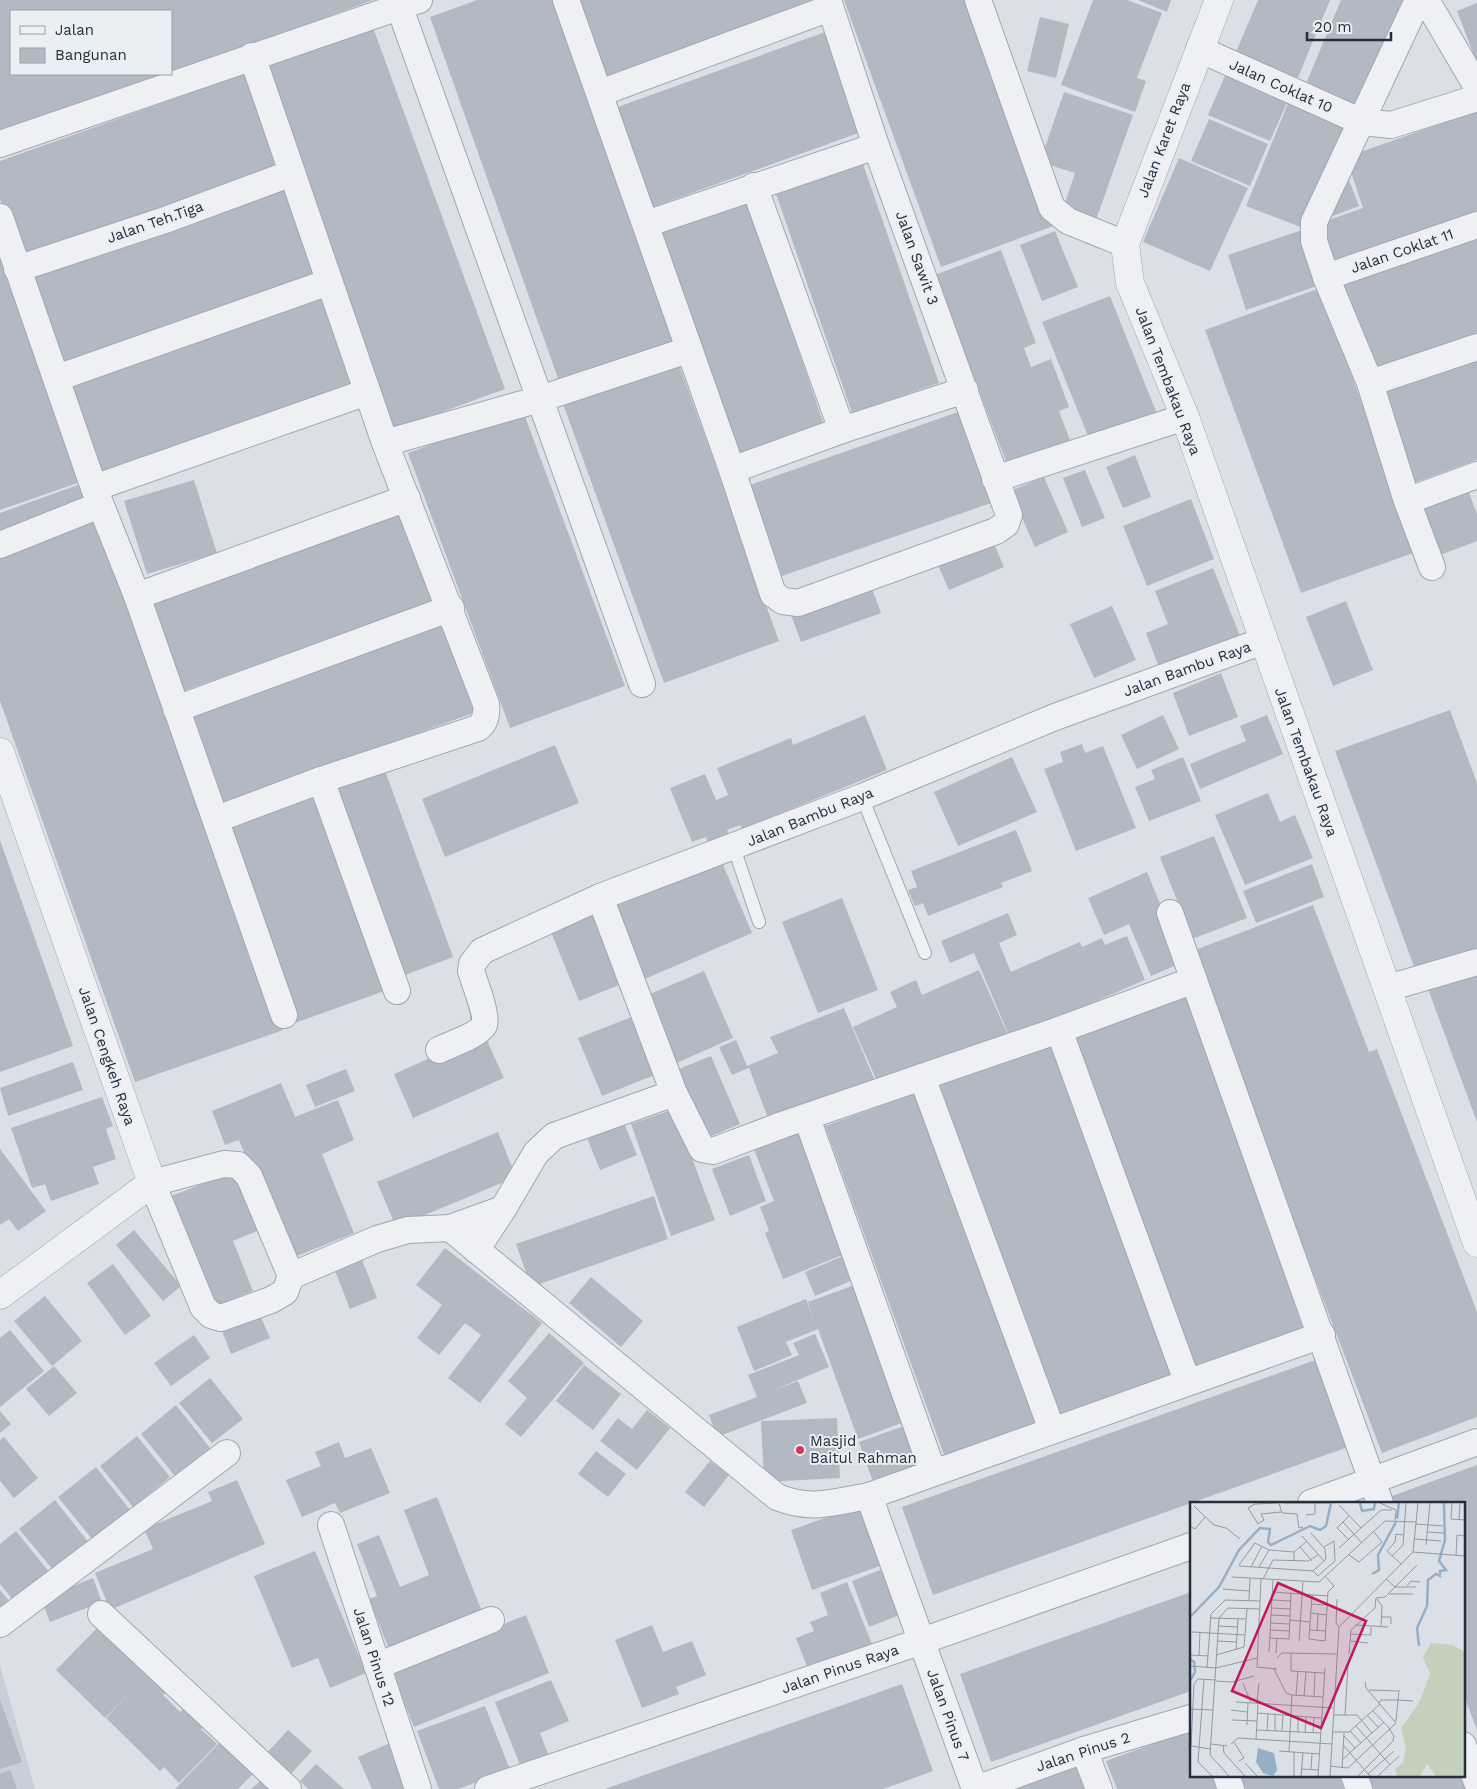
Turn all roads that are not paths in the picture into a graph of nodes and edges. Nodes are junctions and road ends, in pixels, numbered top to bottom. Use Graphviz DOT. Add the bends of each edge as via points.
graph roads {
  1 [pos="566,0"];
  2 [pos="978,0"];
  3 [pos="1219,0"];
  4 [pos="1418,0"];
  5 [pos="1426,0"];
  6 [pos="405,2"];
  7 [pos="829,4"];
  8 [pos="1199,49"];
  9 [pos="252,56"];
  10 [pos="1477,87"];
  11 [pos="600,93"];
  12 [pos="1477,98"];
  13 [pos="1362,122"];
  14 [pos="0,144"];
  15 [pos="876,146"];
  16 [pos="292,173"];
  17 [pos="754,186"];
  18 [pos="0,217"];
  19 [pos="646,224"];
  20 [pos="1477,224"];
  21 [pos="1125,244"];
  22 [pos="16,269"];
  23 [pos="1326,277"];
  24 [pos="329,282"];
  25 [pos="1130,283"];
  26 [pos="1477,347"];
  27 [pos="688,350"];
  28 [pos="57,378"];
  29 [pos="1370,383"];
  30 [pos="965,390"];
  31 [pos="367,392"];
  32 [pos="540,399"];
  33 [pos="1185,418"];
  34 [pos="842,430"];
  35 [pos="385,443"];
  36 [pos="732,470"];
  37 [pos="1477,475"];
  38 [pos="995,479"];
  39 [pos="97,497"];
  40 [pos="407,498"];
  41 [pos="1407,501"];
  42 [pos="0,546"];
  43 [pos="1432,567"];
  44 [pos="137,596"];
  45 [pos="451,608"];
  46 [pos="1263,641"];
  47 [pos="642,684"];
  48 [pos="176,709"];
  49 [pos="0,752"];
  50 [pos="321,780"];
  51 [pos="862,797"];
  52 [pos="217,819"];
  53 [pos="734,848"];
  54 [pos="600,897"];
  55 [pos="1170,913"];
  56 [pos="759,922"];
  57 [pos="925,953"];
  58 [pos="1477,962"];
  59 [pos="1194,980"];
  60 [pos="1388,988"];
  61 [pos="397,991"];
  62 [pos="284,1015"];
  63 [pos="1059,1030"];
  64 [pos="439,1050"];
  65 [pos="922,1077"];
  66 [pos="674,1094"];
  67 [pos="807,1118"];
  68 [pos="152,1182"];
  69 [pos="503,1209"];
  70 [pos="450,1228"];
  71 [pos="1477,1242"];
  72 [pos="476,1250"];
  73 [pos="291,1276"];
  74 [pos="0,1295"];
  75 [pos="1322,1335"];
  76 [pos="1187,1381"];
  77 [pos="1052,1430"];
  78 [pos="1477,1442"];
  79 [pos="227,1453"];
  80 [pos="933,1472"];
  81 [pos="1376,1492"];
  82 [pos="869,1496"];
  83 [pos="1317,1502"];
  84 [pos="331,1525"];
  85 [pos="1190,1546"];
  86 [pos="101,1614"];
  87 [pos="490,1620"];
  88 [pos="0,1624"];
  89 [pos="922,1641"];
  90 [pos="377,1666"];
  91 [pos="1190,1718"];
  92 [pos="1464,1748"];
  93 [pos="1084,1750"];
  94 [pos="1226,1776"];
  95 [pos="1354,1776"];
  96 [pos="1477,1782"];
  97 [pos="288,1789"];
  98 [pos="418,1789"];
  99 [pos="488,1789"];
  100 [pos="975,1789"];
  101 [pos="1099,1789"];
  102 [pos="1231,1789"];
  103 [pos="1358,1789"];
  1 -- 11 [label="street"];
  2 -- 21 [label="street" via="1052,208 1068,221"];
  3 -- 8 [label="street, Jalan Karet Raya"];
  4 -- 13 [label="street"];
  5 -- 10 [label="street"];
  6 -- 9 [label="street"];
  6 -- 32 [label="street"];
  7 -- 11 [label="street"];
  7 -- 15 [label="street, Jalan Sawit 3"];
  8 -- 13 [label="street, Jalan Coklat 10"];
  8 -- 21 [label="street, Jalan Karet Raya"];
  9 -- 14 [label="street"];
  9 -- 16 [label="street"];
  11 -- 19 [label="street"];
  12 -- 13 [label="street, Jalan Coklat 10" via="1391,125"];
  13 -- 23 [label="street" via="1314,222 1314,240"];
  15 -- 17 [label="street"];
  15 -- 30 [label="street, Jalan Sawit 3"];
  16 -- 22 [label="street, Jalan Teh.Tiga"];
  16 -- 24 [label="street"];
  17 -- 19 [label="street"];
  17 -- 34 [label="street"];
  18 -- 22 [label="street"];
  19 -- 27 [label="street"];
  20 -- 23 [label="street, Jalan Coklat 11"];
  21 -- 25 [label="street, Jalan Karet Raya"];
  22 -- 28 [label="street"];
  23 -- 29 [label="street"];
  24 -- 28 [label="street"];
  24 -- 31 [label="street"];
  25 -- 33 [label="street, Jalan Tembakau Raya"];
  26 -- 29 [label="street"];
  27 -- 32 [label="street"];
  27 -- 36 [label="street"];
  28 -- 39 [label="street"];
  29 -- 41 [label="street"];
  30 -- 34 [label="street"];
  30 -- 38 [label="street, Jalan Sawit 3"];
  31 -- 35 [label="street"];
  31 -- 39 [label="street"];
  32 -- 35 [label="street"];
  32 -- 47 [label="street"];
  33 -- 38 [label="street"];
  33 -- 46 [label="street, Jalan Tembakau Raya"];
  34 -- 36 [label="street"];
  35 -- 40 [label="street"];
  36 -- 38 [label="street, Jalan Sawit 3" via="773,594 783,601 798,603 996,531 1006,524 1009,515"];
  37 -- 41 [label="street"];
  39 -- 42 [label="street"];
  39 -- 44 [label="street"];
  40 -- 44 [label="street"];
  40 -- 45 [label="street"];
  41 -- 43 [label="street"];
  44 -- 48 [label="street"];
  45 -- 48 [label="street"];
  45 -- 50 [label="street" via="486,704 482,725"];
  46 -- 51 [label="street, Jalan Bambu Raya" via="1056,717"];
  46 -- 60 [label="street, Jalan Tembakau Raya"];
  48 -- 52 [label="street"];
  49 -- 68 [label="street, Jalan Cengkeh Raya"];
  50 -- 52 [label="street"];
  50 -- 61 [label="street"];
  51 -- 53 [label="street, Jalan Bambu Raya"];
  51 -- 57 [label="lane"];
  52 -- 62 [label="street"];
  53 -- 54 [label="street, Jalan Bambu Raya"];
  53 -- 56 [label="lane"];
  54 -- 64 [label="street, Jalan Bambu Raya" via="482,952 472,964 471,971 485,1017 484,1025 475,1033"];
  54 -- 66 [label="street"];
  55 -- 59 [label="street"];
  58 -- 60 [label="street"];
  59 -- 63 [label="street"];
  59 -- 75 [label="street"];
  60 -- 71 [label="street, Jalan Tembakau Raya"];
  63 -- 65 [label="street"];
  63 -- 76 [label="street"];
  65 -- 67 [label="street"];
  65 -- 77 [label="street"];
  66 -- 67 [label="street" via="702,1150 713,1151"];
  66 -- 69 [label="street" via="554,1136 536,1153"];
  67 -- 80 [label="street"];
  68 -- 73 [label="street" via="224,1164 244,1169"];
  68 -- 73 [label="street" via="194,1289 211,1315 221,1318 271,1300 285,1292"];
  68 -- 74 [label="street"];
  69 -- 70 [label="street"];
  69 -- 72 [label="street"];
  70 -- 72 [label="street"];
  70 -- 73 [label="street" via="408,1230 378,1239"];
  72 -- 82 [label="street" via="777,1497 796,1505 812,1506"];
  75 -- 76 [label="street"];
  75 -- 81 [label="street"];
  76 -- 77 [label="street"];
  77 -- 80 [label="street"];
  78 -- 81 [label="street"];
  79 -- 88 [label="street"];
  80 -- 82 [label="street"];
  81 -- 83 [label="street"];
  82 -- 89 [label="street, Jalan Pinus 7"];
  84 -- 90 [label="street, Jalan Pinus 12"];
  85 -- 89 [label="street, Jalan Pinus Raya"];
  86 -- 97 [label="street"];
  87 -- 90 [label="street"];
  89 -- 99 [label="street, Jalan Pinus Raya"];
  89 -- 100 [label="street, Jalan Pinus 7"];
  90 -- 98 [label="street, Jalan Pinus 12"];
  91 -- 93 [label="street, Jalan Pinus 2"];
  92 -- 96 [label="street"];
  93 -- 100 [label="street, Jalan Pinus 2"];
  93 -- 101 [label="street"];
  94 -- 102 [label="street"];
  95 -- 103 [label="street"];
}
